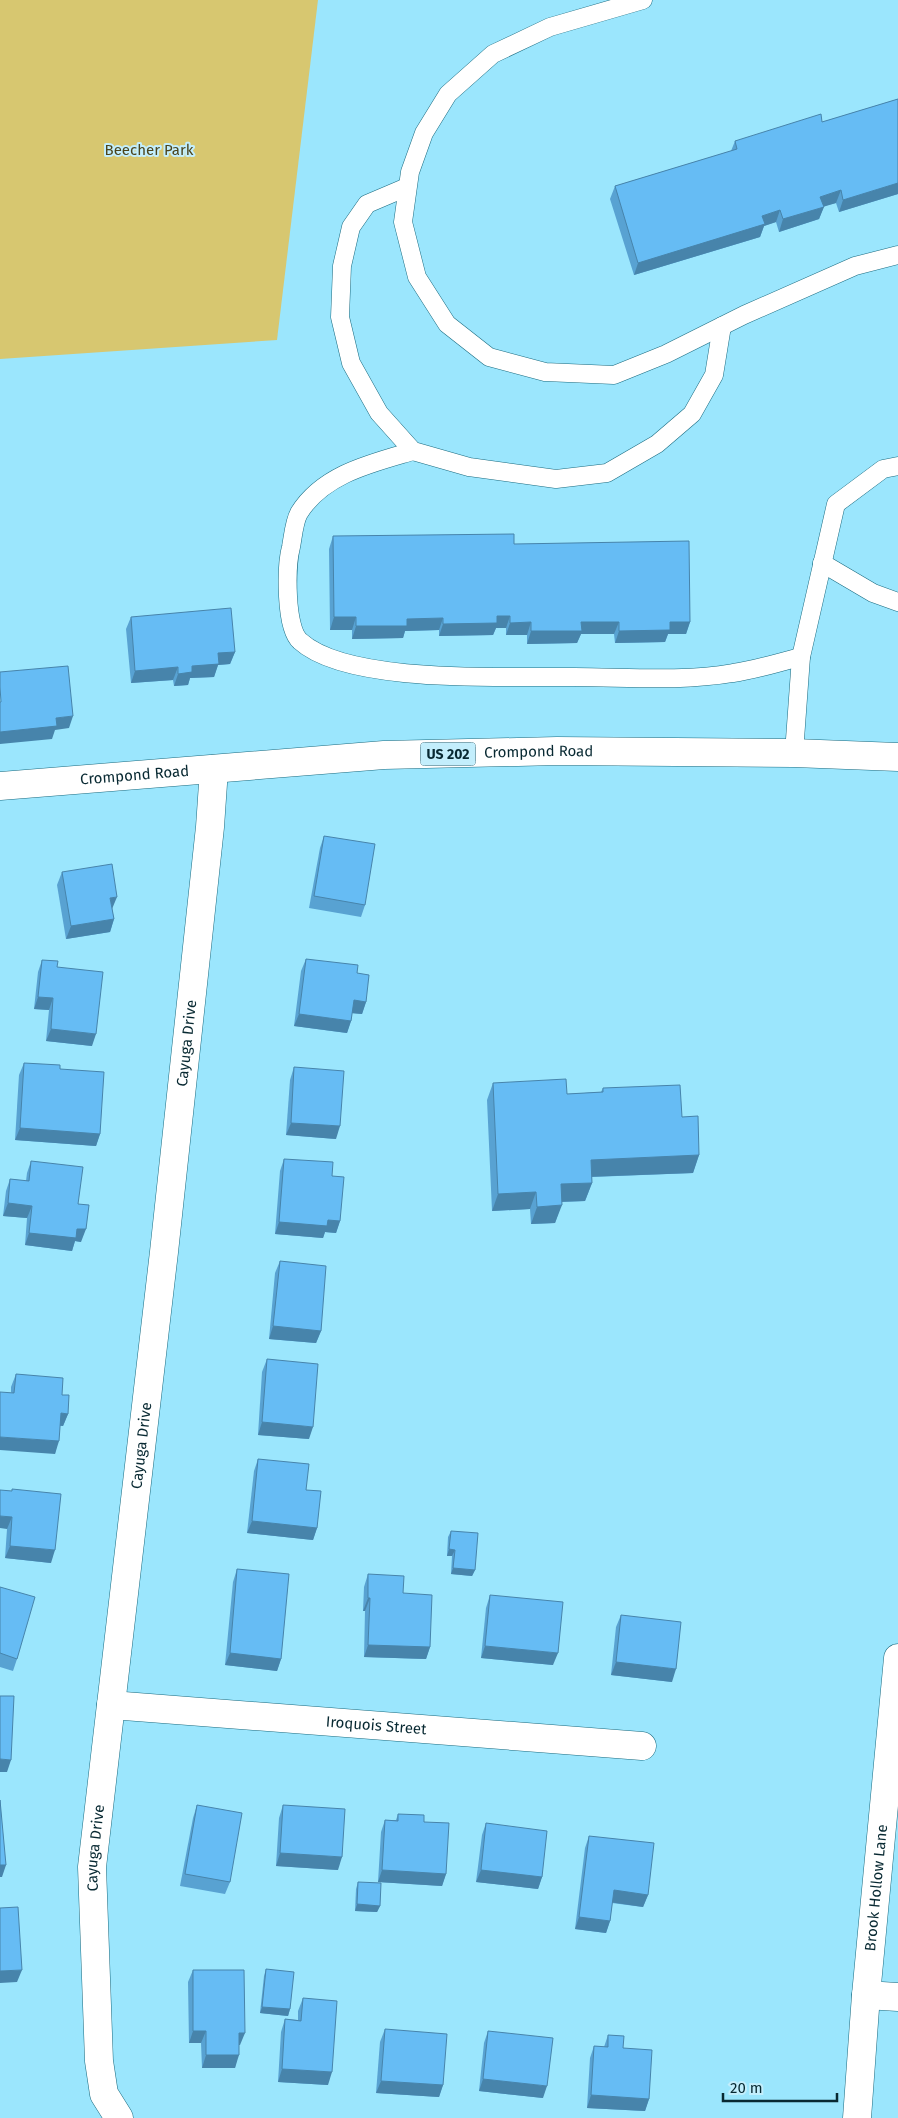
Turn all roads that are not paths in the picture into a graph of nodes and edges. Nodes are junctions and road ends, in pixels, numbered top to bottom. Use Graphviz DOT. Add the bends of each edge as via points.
graph roads {
  1 [pos="643,0"];
  2 [pos="407,187"];
  3 [pos="898,255"];
  4 [pos="722,326"];
  5 [pos="413,451"];
  6 [pos="898,466"];
  7 [pos="822,563"];
  8 [pos="898,602"];
  9 [pos="801,657"];
  10 [pos="794,753"];
  11 [pos="898,757"];
  12 [pos="214,769"];
  13 [pos="0,786"];
  14 [pos="898,1658"];
  15 [pos="111,1705"];
  16 [pos="642,1746"];
  17 [pos="866,1995"];
  18 [pos="898,1997"];
  19 [pos="119,2118"];
  20 [pos="857,2118"];
  1 -- 2 [label="lane" via="550,27 493,54 448,94 424,133"];
  2 -- 4 [label="lane" via="403,222 418,277 447,324 489,357 545,372 614,375"];
  2 -- 5 [label="lane" via="367,204 351,227 342,266 340,317 351,363 379,413"];
  3 -- 4 [label="lane" via="855,266"];
  4 -- 5 [label="lane" via="714,375 692,414 657,444 607,474 556,478 469,467"];
  5 -- 9 [label="lane" via="354,468 315,495 299,514 287,562 290,615 298,640 317,653 362,667 416,675 687,678 734,673"];
  6 -- 7 [label="lane" via="883,469 836,504"];
  7 -- 8 [label="lane" via="873,593"];
  7 -- 9 [label="lane"];
  9 -- 10 [label="lane"];
  10 -- 11 [label="street, Crompond Road / US 202"];
  10 -- 12 [label="street, Crompond Road / US 202" via="557,751 384,755"];
  12 -- 13 [label="street, Crompond Road / US 202"];
  12 -- 15 [label="street, Cayuga Drive" via="164,1252"];
  14 -- 17 [label="street, Brook Hollow Lane"];
  15 -- 16 [label="street, Iroquois Street"];
  15 -- 19 [label="street, Cayuga Drive" via="92,1867 99,2061 104,2094"];
  17 -- 18 [label="street"];
  17 -- 20 [label="street, Brook Hollow Lane"];
}
